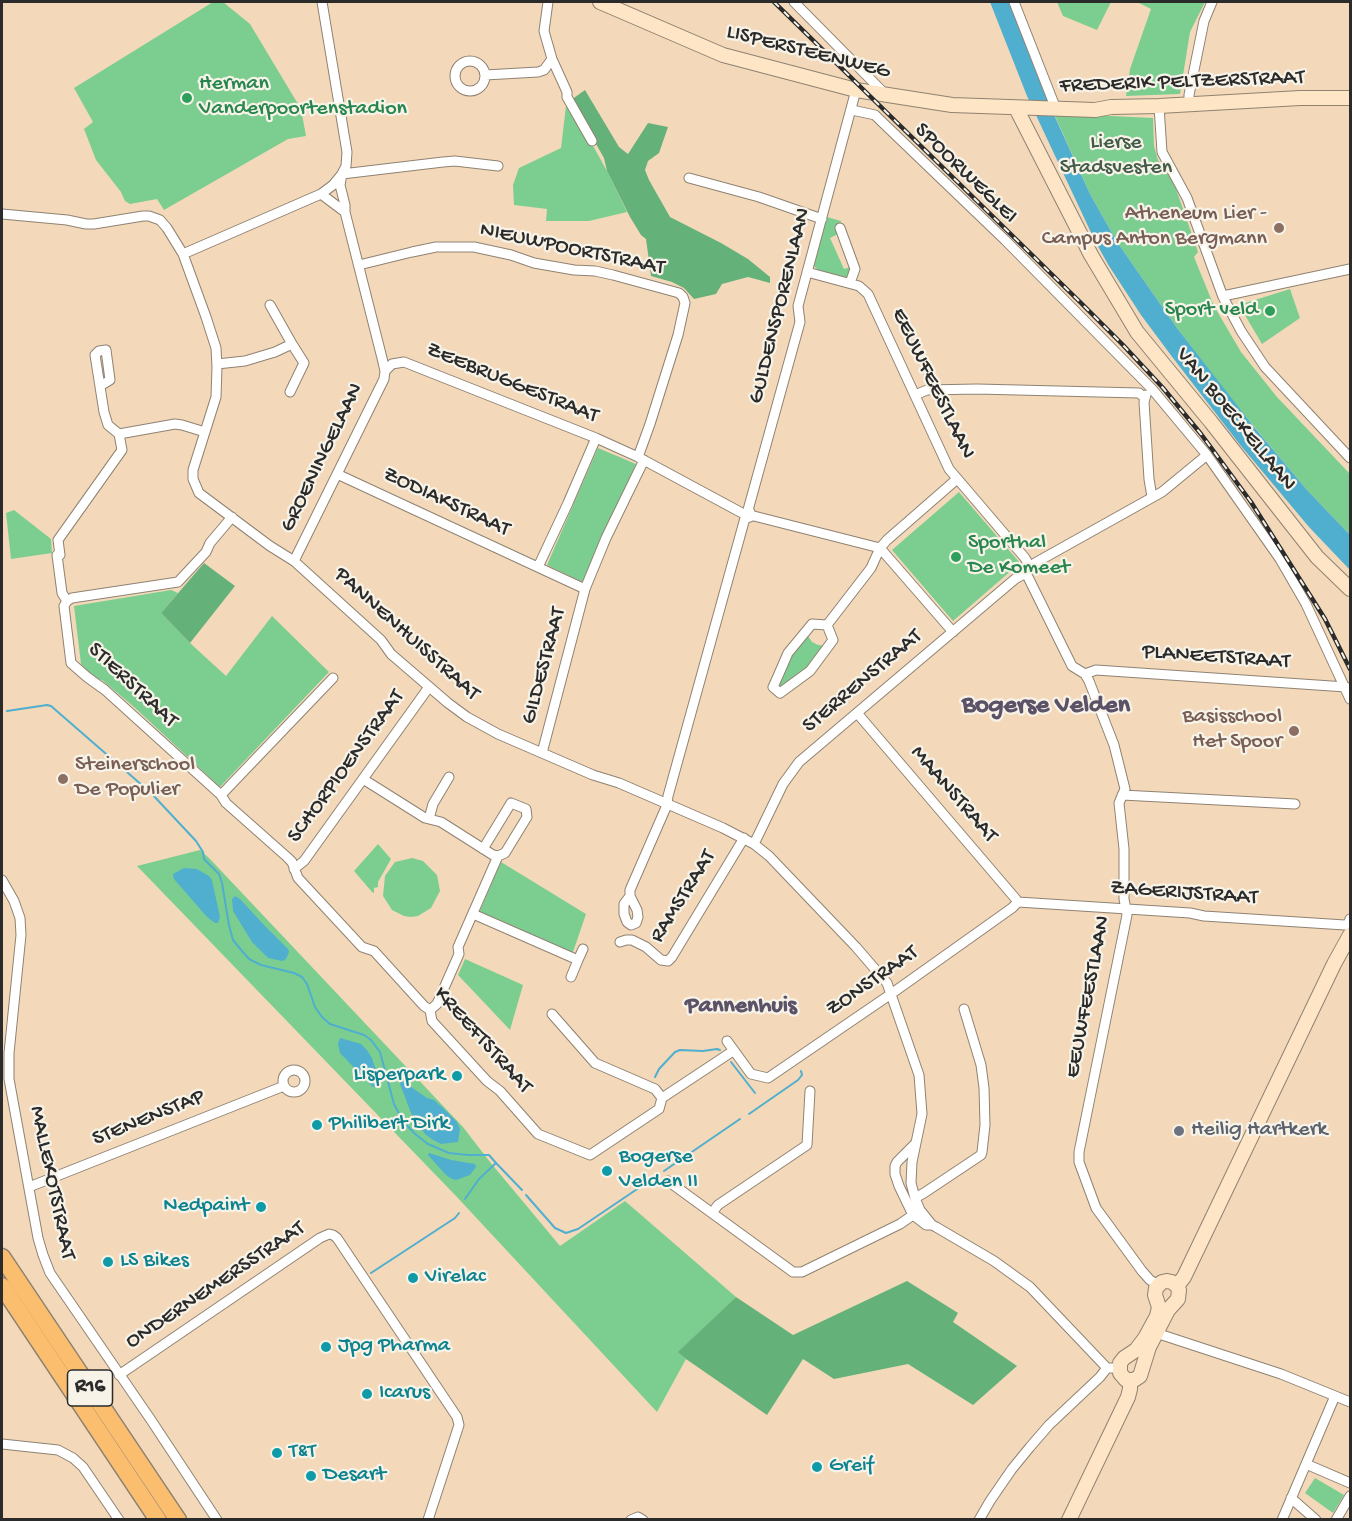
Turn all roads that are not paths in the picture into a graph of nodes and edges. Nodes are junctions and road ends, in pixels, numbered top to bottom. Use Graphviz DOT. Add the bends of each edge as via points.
graph roads {
  1 [pos="322,2"];
  2 [pos="548,2"];
  3 [pos="600,2"];
  4 [pos="794,2"];
  5 [pos="1014,2"];
  6 [pos="1212,2"];
  7 [pos="552,59"];
  8 [pos="485,75"];
  9 [pos="856,90"];
  10 [pos="886,96"];
  11 [pos="1350,98"];
  12 [pos="1189,104"];
  13 [pos="1159,106"];
  14 [pos="1016,108"];
  15 [pos="1054,109"];
  16 [pos="852,110"];
  17 [pos="592,141"];
  18 [pos="498,166"];
  19 [pos="342,174"];
  20 [pos="689,178"];
  21 [pos="321,194"];
  22 [pos="345,212"];
  23 [pos="2,214"];
  24 [pos="822,219"];
  25 [pos="840,228"];
  26 [pos="183,255"];
  27 [pos="358,265"];
  28 [pos="1350,270"];
  29 [pos="807,272"];
  30 [pos="850,283"];
  31 [pos="1223,296"];
  32 [pos="270,305"];
  33 [pos="292,344"];
  34 [pos="217,364"];
  35 [pos="385,370"];
  36 [pos="100,386"];
  37 [pos="1152,389"];
  38 [pos="290,392"];
  39 [pos="915,395"];
  40 [pos="1145,398"];
  41 [pos="205,432"];
  42 [pos="119,434"];
  43 [pos="596,438"];
  44 [pos="1207,455"];
  45 [pos="641,458"];
  46 [pos="1350,458"];
  47 [pos="337,474"];
  48 [pos="957,480"];
  49 [pos="1152,497"];
  50 [pos="746,514"];
  51 [pos="232,517"];
  52 [pos="880,548"];
  53 [pos="294,561"];
  54 [pos="538,567"];
  55 [pos="1028,570"];
  56 [pos="585,589"];
  57 [pos="1350,589"];
  58 [pos="67,601"];
  59 [pos="827,625"];
  60 [pos="953,632"];
  61 [pos="1085,674"];
  62 [pos="333,678"];
  63 [pos="429,687"];
  64 [pos="1346,687"];
  65 [pos="1350,699"];
  66 [pos="857,713"];
  67 [pos="542,753"];
  68 [pos="448,777"];
  69 [pos="363,779"];
  70 [pos="221,795"];
  71 [pos="1122,795"];
  72 [pos="1294,804"];
  73 [pos="667,805"];
  74 [pos="429,819"];
  75 [pos="259,834"];
  76 [pos="744,838"];
  77 [pos="754,844"];
  78 [pos="483,849"];
  79 [pos="498,856"];
  80 [pos="294,869"];
  81 [pos="2,880"];
  82 [pos="630,896"];
  83 [pos="1018,902"];
  84 [pos="1126,909"];
  85 [pos="473,914"];
  86 [pos="1350,926"];
  87 [pos="620,942"];
  88 [pos="1347,946"];
  89 [pos="583,949"];
  90 [pos="578,960"];
  91 [pos="571,977"];
  92 [pos="891,994"];
  93 [pos="964,1009"];
  94 [pos="430,1010"];
  95 [pos="552,1014"];
  96 [pos="727,1041"];
  97 [pos="733,1051"];
  98 [pos="284,1086"];
  99 [pos="810,1091"];
  100 [pos="662,1098"];
  101 [pos="917,1142"];
  102 [pos="668,1181"];
  103 [pos="29,1187"];
  104 [pos="915,1198"];
  105 [pos="712,1213"];
  106 [pos="914,1215"];
  107 [pos="932,1225"];
  108 [pos="2,1257"];
  109 [pos="1158,1285"];
  110 [pos="2,1286"];
  111 [pos="1177,1286"];
  112 [pos="1156,1333"];
  113 [pos="1113,1368"];
  114 [pos="119,1375"];
  115 [pos="1130,1380"];
  116 [pos="1335,1396"];
  117 [pos="1350,1402"];
  118 [pos="2,1444"];
  119 [pos="1306,1464"];
  120 [pos="1350,1483"];
  121 [pos="1350,1496"];
  122 [pos="1291,1498"];
  123 [pos="119,1520"];
  124 [pos="158,1520"];
  125 [pos="178,1520"];
  126 [pos="217,1520"];
  127 [pos="428,1520"];
  128 [pos="631,1520"];
  129 [pos="642,1520"];
  130 [pos="979,1520"];
  131 [pos="1069,1520"];
  132 [pos="1282,1520"];
  133 [pos="1316,1520"];
  134 [pos="1336,1520"];
  1 -- 19 [label="street" via="347,152"];
  2 -- 7 [label="street" via="544,31"];
  3 -- 9 [label="street, LISPERSTEENWEG" via="723,55"];
  4 -- 10 [label="street"];
  5 -- 15 [label="street"];
  6 -- 12 [label="street" via="1204,21"];
  7 -- 8 [label="street" via="538,72"];
  7 -- 17 [label="street" via="567,98"];
  9 -- 10 [label="street, LISPERSTEENWEG"];
  9 -- 16 [label="street"];
  10 -- 14 [label="street, LISPERSTEENWEG"];
  11 -- 12 [label="street, FREDERIK PELTZERSTRAAT"];
  12 -- 13 [label="street, FREDERIK PELTZERSTRAAT"];
  13 -- 15 [label="street, FREDERIK PELTZERSTRAAT"];
  13 -- 31 [label="street" via="1162,152 1186,198"];
  14 -- 15 [label="street, FREDERIK PELTZERSTRAAT"];
  14 -- 57 [label="street, VAN BOECKELLAAN" via="1091,255 1137,332 1317,556"];
  16 -- 24 [label="street, GULDENSPORENLAAN"];
  16 -- 37 [label="street, SPOORWEGLEI" via="875,115"];
  18 -- 19 [label="street" via="455,161"];
  19 -- 21 [label="street"];
  19 -- 22 [label="street"];
  20 -- 24 [label="street"];
  21 -- 22 [label="street"];
  21 -- 26 [label="street"];
  22 -- 27 [label="street"];
  23 -- 26 [label="street, PANNENHUISSTRAAT" via="94,224 149,216 167,228"];
  24 -- 29 [label="street, GULDENSPORENLAAN"];
  25 -- 30 [label="street" via="855,269"];
  26 -- 34 [label="street, PANNENHUISSTRAAT" via="213,336"];
  27 -- 35 [label="street"];
  27 -- 45 [label="street, NIEUWPOORTSTRAAT" via="436,247 474,247 534,263 595,271 679,294 685,303 678,335"];
  28 -- 31 [label="street"];
  29 -- 30 [label="street, EEUWFEESTLAAN"];
  29 -- 50 [label="street, GULDENSPORENLAAN" via="798,306 800,322"];
  30 -- 39 [label="street, EEUWFEESTLAAN" via="868,294"];
  31 -- 46 [label="street" via="1240,332 1265,367"];
  32 -- 33 [label="street"];
  33 -- 34 [label="street" via="245,361"];
  33 -- 38 [label="street" via="304,363"];
  34 -- 41 [label="street, PANNENHUISSTRAAT" via="216,397"];
  35 -- 43 [label="street, ZEEBRUGGESTRAAT" via="404,362"];
  35 -- 47 [label="street, GROENINGELAAN"];
  36 -- 42 [label="street" via="106,422"];
  37 -- 40 [label="street"];
  37 -- 44 [label="street, SPOORWEGLEI"];
  39 -- 40 [label="street" via="927,390 977,389 1139,393"];
  39 -- 48 [label="street, EEUWFEESTLAAN"];
  40 -- 49 [label="street"];
  41 -- 42 [label="street" via="176,424"];
  41 -- 51 [label="street, PANNENHUISSTRAAT" via="193,479 199,493"];
  42 -- 58 [label="street, STIERSTRAAT" via="122,450 58,540 62,593"];
  43 -- 45 [label="street, ZEEBRUGGESTRAAT"];
  43 -- 54 [label="street"];
  44 -- 49 [label="street, STERRENSTRAAT"];
  44 -- 64 [label="street, SPOORWEGLEI" via="1280,559"];
  45 -- 50 [label="street, ZEEBRUGGESTRAAT"];
  45 -- 56 [label="street, NIEUWPOORTSTRAAT"];
  47 -- 53 [label="street, GROENINGELAAN"];
  47 -- 54 [label="street, ZODIAKSTRAAT"];
  48 -- 52 [label="street"];
  48 -- 55 [label="street, EEUWFEESTLAAN" via="1025,558"];
  49 -- 55 [label="street, STERRENSTRAAT"];
  50 -- 52 [label="street, ZEEBRUGGESTRAAT"];
  50 -- 73 [label="street, GULDENSPORENLAAN"];
  51 -- 53 [label="street, PANNENHUISSTRAAT"];
  51 -- 58 [label="street" via="178,582"];
  52 -- 59 [label="street" via="871,568"];
  52 -- 60 [label="street"];
  53 -- 63 [label="street, PANNENHUISSTRAAT"];
  54 -- 56 [label="street, ZODIAKSTRAAT"];
  55 -- 60 [label="street, STERRENSTRAAT"];
  55 -- 61 [label="street, EEUWFEESTLAAN" via="1072,666"];
  56 -- 67 [label="street, GILDESTRAAT"];
  58 -- 70 [label="street, STIERSTRAAT" via="64,606 71,663"];
  59 -- 59 [label="street" via="812,624 788,653 773,687 780,693 810,671 833,640"];
  60 -- 66 [label="street, STERRENSTRAAT"];
  61 -- 64 [label="street, PLANEETSTRAAT" via="1096,670"];
  61 -- 71 [label="street, EEUWFEESTLAAN" via="1114,745 1125,789"];
  62 -- 70 [label="street"];
  63 -- 67 [label="street, PANNENHUISSTRAAT" via="475,721"];
  63 -- 69 [label="street, SCHORPIOENSTRAAT"];
  64 -- 65 [label="street, SPOORWEGLEI"];
  66 -- 77 [label="street, STERRENSTRAAT" via="799,762 783,784"];
  66 -- 83 [label="street, MAANSTRAAT"];
  67 -- 73 [label="street, PANNENHUISSTRAAT"];
  68 -- 74 [label="street"];
  69 -- 74 [label="street"];
  69 -- 80 [label="street, SCHORPIOENSTRAAT" via="304,861"];
  70 -- 75 [label="street, STIERSTRAAT"];
  71 -- 72 [label="street"];
  71 -- 84 [label="street, EEUWFEESTLAAN" via="1119,803"];
  73 -- 76 [label="street, PANNENHUISSTRAAT"];
  73 -- 82 [label="street, GULDENSPORENLAAN"];
  74 -- 78 [label="street" via="441,822"];
  75 -- 80 [label="street, KREEFTSTRAAT" via="292,862"];
  76 -- 77 [label="street, PANNENHUISSTRAAT"];
  76 -- 87 [label="street, RAMSTRAAT" via="668,961 632,940"];
  77 -- 92 [label="street, PANNENHUISSTRAAT" via="856,947 887,983"];
  78 -- 79 [label="street"];
  78 -- 79 [label="street" via="511,803 526,809 528,817 505,853"];
  79 -- 85 [label="street"];
  80 -- 94 [label="street, KREEFTSTRAAT" via="362,947 374,951"];
  81 -- 103 [label="street, MALLEKOTSTRAAT" via="20,918 9,1070"];
  83 -- 84 [label="street, ZAGERIJSTRAAT"];
  83 -- 92 [label="street, ZONSTRAAT"];
  84 -- 86 [label="street, ZAGERIJSTRAAT"];
  84 -- 109 [label="street, EEUWFEESTLAAN" via="1078,1152 1096,1208 1142,1271"];
  85 -- 90 [label="street"];
  85 -- 94 [label="street" via="437,1004"];
  86 -- 88 [label="street"];
  88 -- 111 [label="street"];
  89 -- 90 [label="street"];
  90 -- 91 [label="street"];
  92 -- 97 [label="street, ZONSTRAAT" via="768,1078 751,1074"];
  92 -- 101 [label="street, PANNENHUISSTRAAT" via="919,1075 922,1114"];
  93 -- 104 [label="street" via="984,1088 982,1152"];
  94 -- 100 [label="street, KREEFTSTRAAT" via="432,1022 538,1134 590,1155 658,1109"];
  95 -- 100 [label="street" via="595,1063 655,1089"];
  96 -- 97 [label="street, ZONSTRAAT"];
  97 -- 100 [label="street, KREEFTSTRAAT"];
  98 -- 103 [label="street, STENENSTAP"];
  99 -- 105 [label="street" via="807,1145 718,1205"];
  101 -- 104 [label="street, PANNENHUISSTRAAT" via="910,1175"];
  101 -- 106 [label="street" via="895,1166 899,1186"];
  102 -- 105 [label="street"];
  103 -- 114 [label="street, MALLEKOTSTRAAT" via="38,1238 50,1273"];
  104 -- 107 [label="street, PANNENHUISSTRAAT"];
  105 -- 106 [label="street" via="793,1272 802,1272"];
  106 -- 107 [label="street, PANNENHUISSTRAAT"];
  107 -- 113 [label="street, PANNENHUISSTRAAT" via="994,1260 1030,1287"];
  108 -- 125 [label="highway, R16"];
  109 -- 111 [label="street" via="1167,1281"];
  109 -- 113 [label="street" via="1157,1316 1136,1350"];
  110 -- 124 [label="highway, R16"];
  111 -- 112 [label="street" via="1178,1299"];
  112 -- 115 [label="street" via="1144,1358 1142,1374"];
  112 -- 116 [label="street"];
  113 -- 115 [label="street"];
  113 -- 130 [label="street" via="1048,1425 1012,1469"];
  114 -- 126 [label="street, MALLEKOTSTRAAT"];
  114 -- 127 [label="street, ONDERNEMERSSTRAAT" via="320,1238 333,1235 457,1417 459,1425"];
  115 -- 131 [label="street" via="1128,1397"];
  116 -- 117 [label="street"];
  116 -- 119 [label="street"];
  118 -- 123 [label="street" via="58,1450 73,1458"];
  119 -- 120 [label="street"];
  119 -- 122 [label="street"];
  121 -- 134 [label="street"];
  122 -- 132 [label="street"];
  122 -- 133 [label="street"];
  128 -- 129 [label="street"];
}
